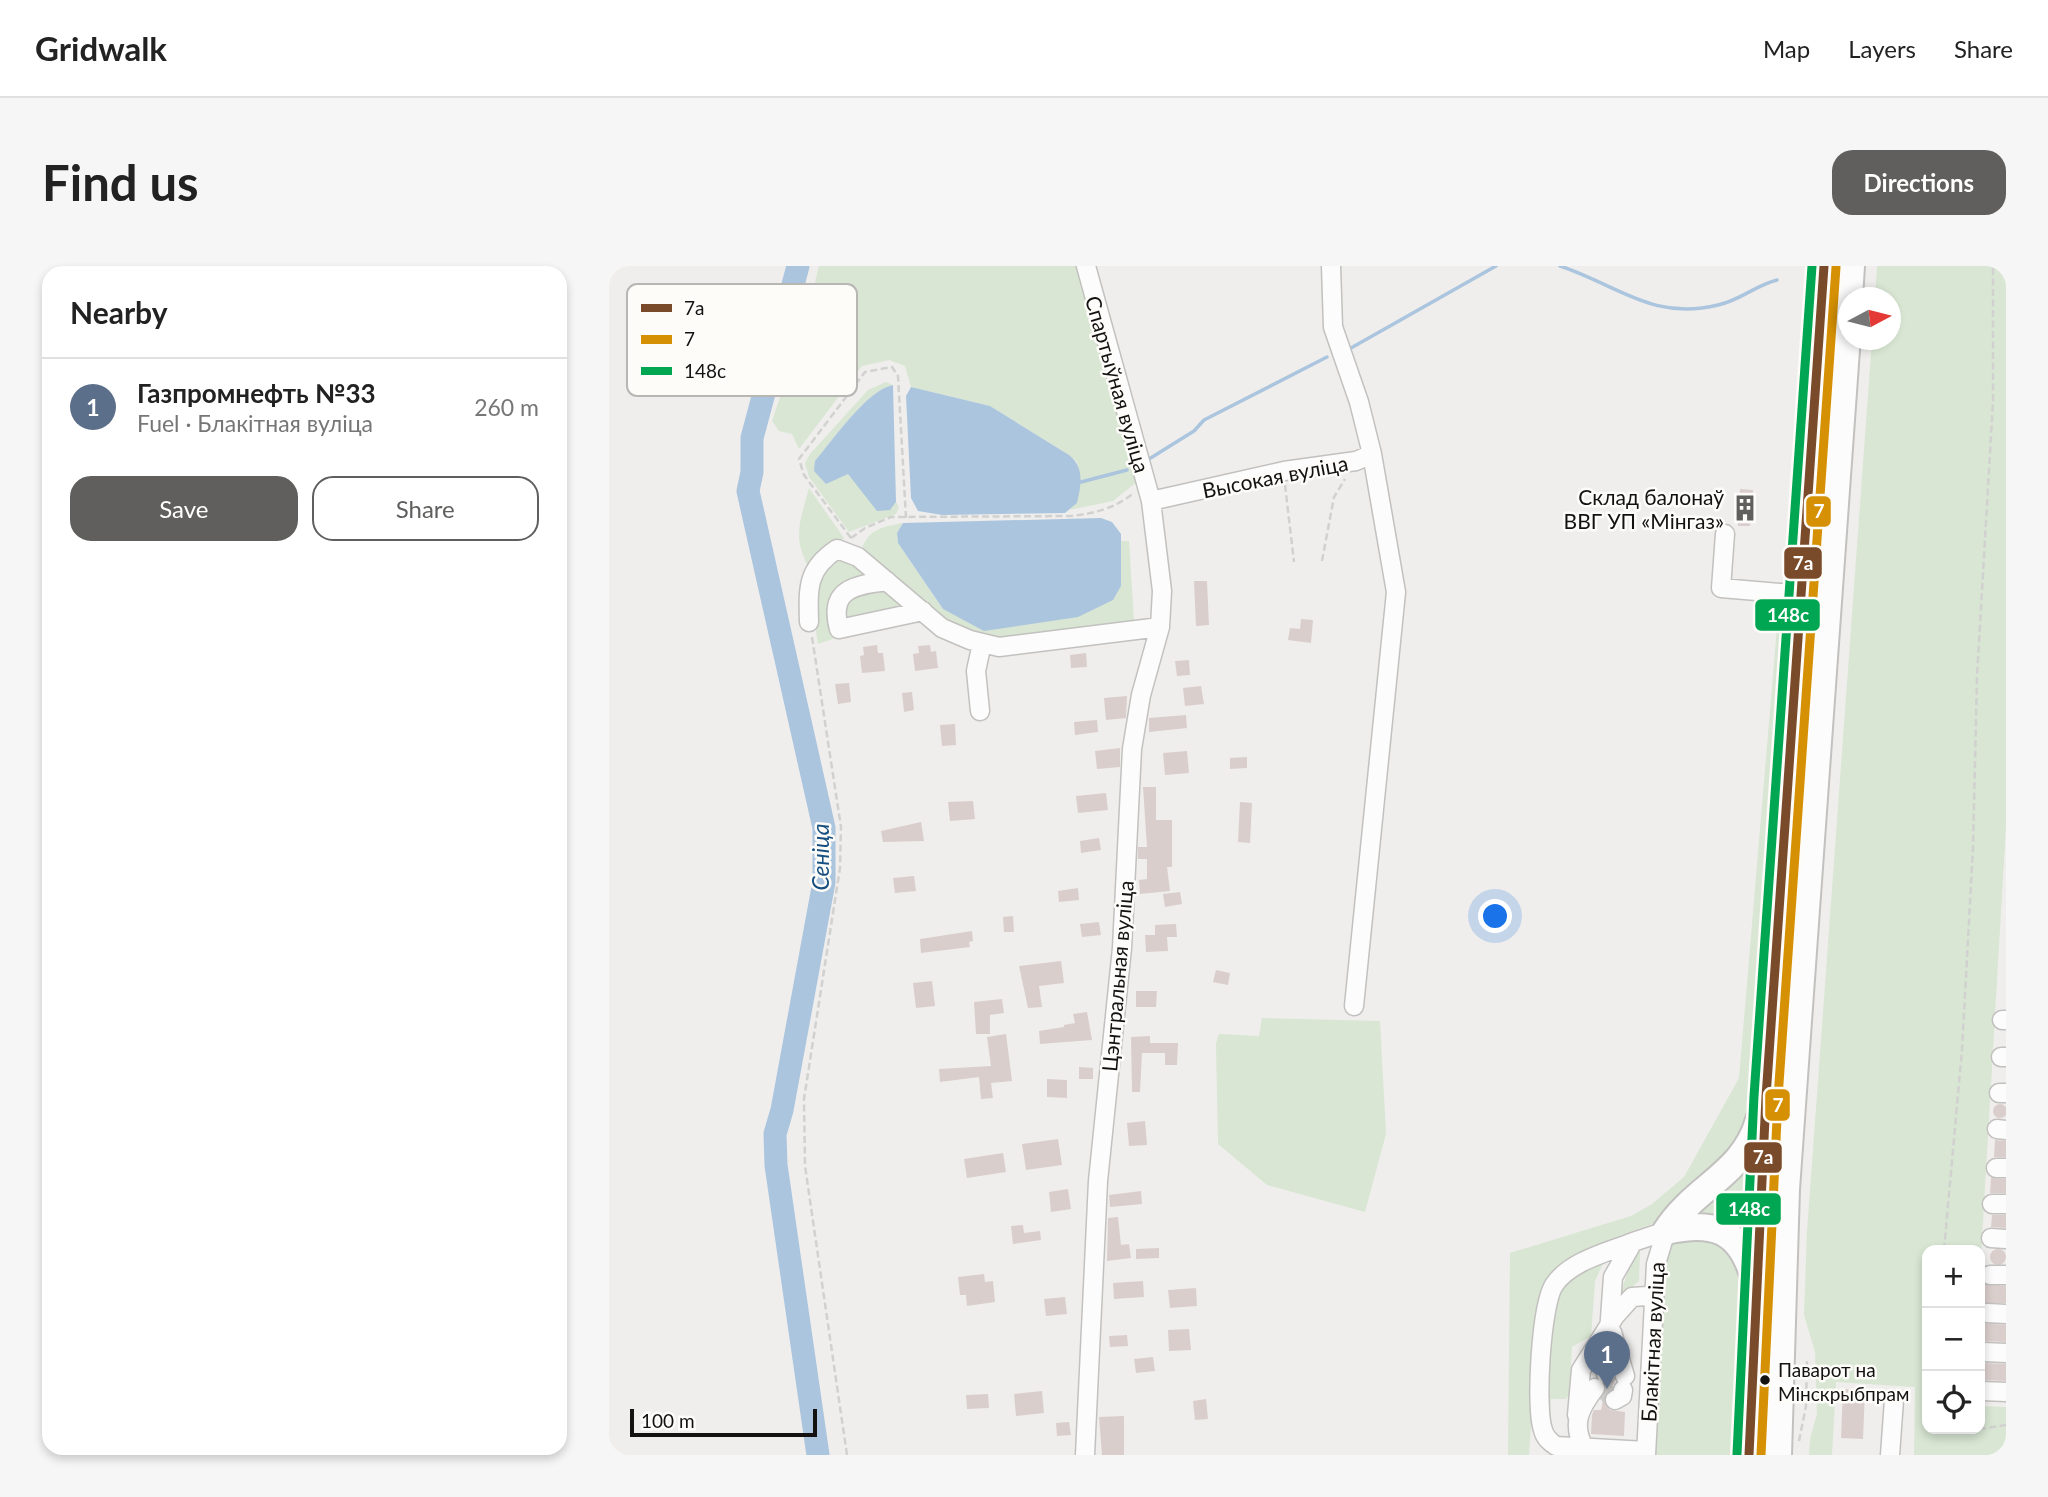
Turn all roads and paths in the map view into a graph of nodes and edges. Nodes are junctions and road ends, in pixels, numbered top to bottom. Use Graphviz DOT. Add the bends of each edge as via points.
graph roads {
  1 [pos="1086,266"];
  2 [pos="1331,266"];
  3 [pos="1824,266"];
  4 [pos="1851,266"];
  5 [pos="1993,266"];
  6 [pos="1850,287"];
  7 [pos="1846,350"];
  8 [pos="857,383"];
  9 [pos="847,396"];
  10 [pos="1364,457"];
  11 [pos="1284,471"];
  12 [pos="1149,493"];
  13 [pos="906,518"];
  14 [pos="1725,534"];
  15 [pos="844,544"];
  16 [pos="1322,561"];
  17 [pos="1294,562"];
  18 [pos="887,581"];
  19 [pos="1803,595"];
  20 [pos="923,611"];
  21 [pos="809,622"];
  22 [pos="1160,627"];
  23 [pos="982,643"];
  24 [pos="980,711"];
  25 [pos="1355,1006"];
  26 [pos="1766,1097"];
  27 [pos="1666,1231"];
  28 [pos="1633,1242"];
  29 [pos="1944,1245"];
  30 [pos="1757,1286"];
  31 [pos="1654,1302"];
  32 [pos="1987,1313"];
  33 [pos="2006,1314"];
  34 [pos="1610,1325"];
  35 [pos="1985,1352"];
  36 [pos="2006,1353"];
  37 [pos="1807,1358"];
  38 [pos="1604,1389"];
  39 [pos="1985,1391"];
  40 [pos="2006,1392"];
  41 [pos="1894,1400"];
  42 [pos="2006,1425"];
  43 [pos="1985,1428"];
  44 [pos="1585,1449"];
  45 [pos="1788,1449"];
  46 [pos="1646,1453"];
  47 [pos="847,1455"];
  48 [pos="1085,1455"];
  49 [pos="1749,1455"];
  50 [pos="1890,1455"];
  1 -- 12 [label="street, Спартыўная вуліца"];
  2 -- 10 [label="street, Высокая вуліца" via="1333,327 1359,401"];
  3 -- 19 [label="highway"];
  4 -- 6 [label="highway"];
  5 -- 29 [label="path" via="1993,401 1977,677 1973,847 1962,1050"];
  7 -- 45 [label="highway" via="1786,1189"];
  8 -- 13 [label="path" via="865,372 892,367 898,376"];
  9 -- 15 [label="path" via="799,459"];
  10 -- 11 [label="street, Высокая вуліца"];
  10 -- 16 [label="path" via="1334,497"];
  10 -- 25 [label="street" via="1396,592"];
  11 -- 12 [label="street, Высокая вуліца"];
  11 -- 17 [label="path"];
  12 -- 13 [label="path" via="1084,514"];
  12 -- 22 [label="street, Цэнтральная вуліца" via="1162,591"];
  13 -- 15 [label="path" via="891,517"];
  14 -- 19 [label="street" via="1721,588"];
  15 -- 18 [label="street"];
  15 -- 21 [label="street" via="812,572"];
  18 -- 20 [label="street"];
  18 -- 20 [label="street" via="855,585 841,596 835,613 839,629"];
  19 -- 26 [label="highway"];
  20 -- 23 [label="street" via="942,628"];
  21 -- 47 [label="path" via="841,827 840,867 803,1126"];
  22 -- 23 [label="street" via="999,647"];
  22 -- 48 [label="street, Цэнтральная вуліца" via="1132,749 1122,948 1098,1181"];
  23 -- 24 [label="street" via="976,671"];
  26 -- 27 [label="highway" via="1753,1141"];
  26 -- 30 [label="highway"];
  27 -- 28 [label="street"];
  27 -- 30 [label="highway" via="1700,1225 1722,1231 1744,1248"];
  27 -- 31 [label="street, Блакітная вуліца" via="1655,1264"];
  28 -- 34 [label="street" via="1613,1277"];
  28 -- 44 [label="street" via="1563,1275 1553,1286 1543,1317 1542,1430 1556,1446"];
  30 -- 49 [label="highway"];
  31 -- 34 [label="street" via="1647,1296 1632,1297"];
  31 -- 46 [label="street, Блакітная вуліца"];
  32 -- 33 [label="street"];
  34 -- 38 [label="street"];
  34 -- 38 [label="street"];
  34 -- 38 [label="street" via="1581,1370"];
  35 -- 36 [label="street"];
  37 -- 45 [label="path" via="1806,1406"];
  38 -- 44 [label="street" via="1579,1438"];
  39 -- 40 [label="street"];
  41 -- 50 [label="street"];
  42 -- 43 [label="path"];
  44 -- 46 [label="street"];
}
